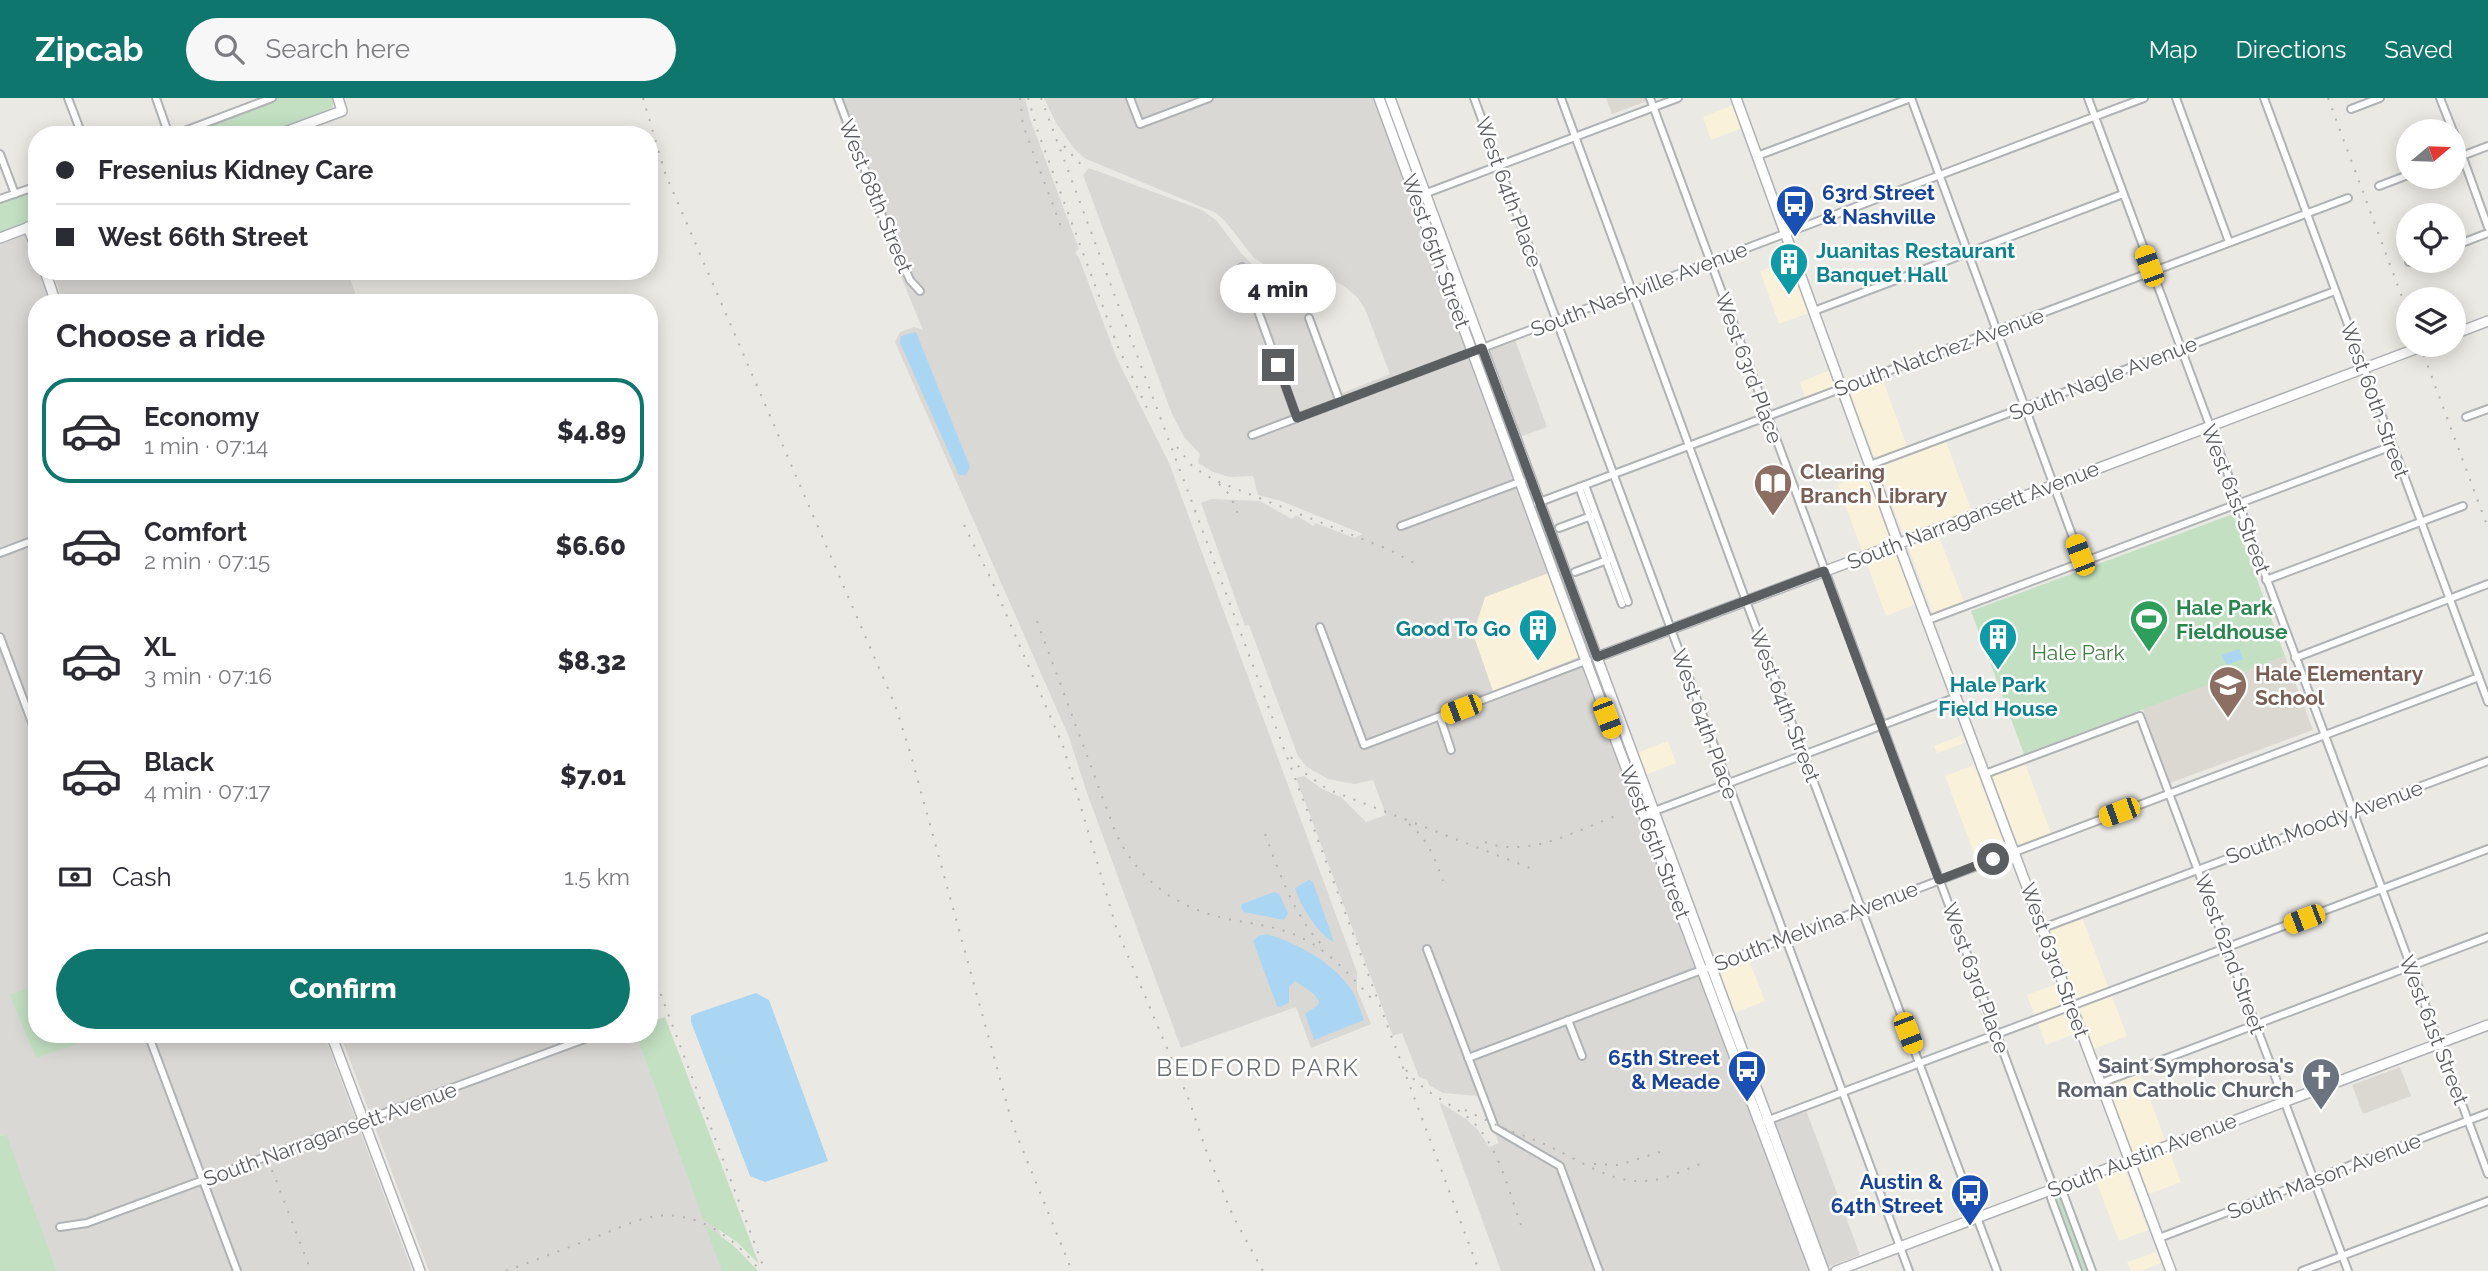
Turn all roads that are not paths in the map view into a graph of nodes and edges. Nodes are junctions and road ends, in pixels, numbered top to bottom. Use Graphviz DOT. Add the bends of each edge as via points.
graph roads {
  1 [pos="68,98"];
  2 [pos="156,98"];
  3 [pos="244,98"];
  4 [pos="272,98"];
  5 [pos="338,98"];
  6 [pos="838,98"];
  7 [pos="1130,98"];
  8 [pos="1209,98"];
  9 [pos="1379,98"];
  10 [pos="1390,98"];
  11 [pos="1474,98"];
  12 [pos="1561,98"];
  13 [pos="1650,98"];
  14 [pos="1678,98"];
  15 [pos="1735,98"];
  16 [pos="1911,98"];
  17 [pos="2088,98"];
  18 [pos="2144,98"];
  19 [pos="2176,98"];
  20 [pos="2264,98"];
  21 [pos="2380,98"];
  22 [pos="2440,98"];
  23 [pos="248,107"];
  24 [pos="1653,107"];
  25 [pos="2351,109"];
  26 [pos="2095,117"];
  27 [pos="2448,119"];
  28 [pos="79,126"];
  29 [pos="168,126"];
  30 [pos="196,126"];
  31 [pos="301,126"];
  32 [pos="1575,137"];
  33 [pos="2488,146"];
  34 [pos="0,154"];
  35 [pos="2466,154"];
  36 [pos="1757,156"];
  37 [pos="1499,166"];
  38 [pos="2466,167"];
  39 [pos="1940,175"];
  40 [pos="2396,180"];
  41 [pos="2379,186"];
  42 [pos="28,189"];
  43 [pos="15,194"];
  44 [pos="2123,194"];
  45 [pos="1421,196"];
  46 [pos="2348,198"];
  47 [pos="0,200"];
  48 [pos="2306,214"];
  49 [pos="2488,227"];
  50 [pos="28,228"];
  51 [pos="1785,233"];
  52 [pos="2488,233"];
  53 [pos="0,238"];
  54 [pos="2466,241"];
  55 [pos="2229,242"];
  56 [pos="1968,252"];
  57 [pos="1710,262"];
  58 [pos="1242,267"];
  59 [pos="2151,272"];
  60 [pos="920,290"];
  61 [pos="1632,291"];
  62 [pos="2335,291"];
  63 [pos="1814,311"];
  64 [pos="1309,318"];
  65 [pos="1556,320"];
  66 [pos="2488,321"];
  67 [pos="2466,329"];
  68 [pos="1997,330"];
  69 [pos="2180,349"];
  70 [pos="1478,350"];
  71 [pos="2396,356"];
  72 [pos="2363,368"];
  73 [pos="1842,388"];
  74 [pos="1340,402"];
  75 [pos="2025,407"];
  76 [pos="2488,409"];
  77 [pos="1767,416"];
  78 [pos="2466,417"];
  79 [pos="1297,418"];
  80 [pos="2208,426"];
  81 [pos="1252,435"];
  82 [pos="1689,446"];
  83 [pos="2392,446"];
  84 [pos="1870,465"];
  85 [pos="1612,474"];
  86 [pos="1526,480"];
  87 [pos="2053,485"];
  88 [pos="1582,486"];
  89 [pos="2238,503"];
  90 [pos="1535,504"];
  91 [pos="2463,506"];
  92 [pos="1593,515"];
  93 [pos="2421,523"];
  94 [pos="1401,526"];
  95 [pos="1559,528"];
  96 [pos="28,542"];
  97 [pos="1898,543"];
  98 [pos="0,553"];
  99 [pos="1609,559"];
  100 [pos="2082,562"];
  101 [pos="1824,571"];
  102 [pos="1575,572"];
  103 [pos="2266,580"];
  104 [pos="2488,584"];
  105 [pos="2449,600"];
  106 [pos="1746,601"];
  107 [pos="1625,603"];
  108 [pos="1927,620"];
  109 [pos="1320,627"];
  110 [pos="1669,629"];
  111 [pos="0,637"];
  112 [pos="1597,657"];
  113 [pos="2295,657"];
  114 [pos="1586,661"];
  115 [pos="2479,677"];
  116 [pos="1956,697"];
  117 [pos="2488,702"];
  118 [pos="28,712"];
  119 [pos="1440,717"];
  120 [pos="1882,726"];
  121 [pos="2324,735"];
  122 [pos="1451,750"];
  123 [pos="1803,755"];
  124 [pos="2488,761"];
  125 [pos="1985,774"];
  126 [pos="1727,784"];
  127 [pos="2170,793"];
  128 [pos="1649,813"];
  129 [pos="2352,813"];
  130 [pos="2488,849"];
  131 [pos="2014,851"];
  132 [pos="2198,869"];
  133 [pos="1939,880"];
  134 [pos="2381,889"];
  135 [pos="1861,909"];
  136 [pos="2043,928"];
  137 [pos="2488,937"];
  138 [pos="1784,938"];
  139 [pos="2227,948"];
  140 [pos="1427,949"];
  141 [pos="1707,967"];
  142 [pos="2410,967"];
  143 [pos="2072,1006"];
  144 [pos="1568,1020"];
  145 [pos="2256,1025"];
  146 [pos="2488,1025"];
  147 [pos="1996,1034"];
  148 [pos="151,1043"];
  149 [pos="334,1043"];
  150 [pos="574,1043"];
  151 [pos="2439,1043"];
  152 [pos="1582,1056"];
  153 [pos="1468,1058"];
  154 [pos="1919,1063"];
  155 [pos="2101,1083"];
  156 [pos="1842,1092"];
  157 [pos="2285,1102"];
  158 [pos="2488,1113"];
  159 [pos="1764,1121"];
  160 [pos="2468,1121"];
  161 [pos="363,1122"];
  162 [pos="2130,1160"];
  163 [pos="1780,1164"];
  164 [pos="2488,1174"];
  165 [pos="2314,1179"];
  166 [pos="203,1181"];
  167 [pos="2054,1189"];
  168 [pos="2488,1201"];
  169 [pos="1977,1218"];
  170 [pos="60,1227"];
  171 [pos="2159,1238"];
  172 [pos="1900,1247"];
  173 [pos="2343,1256"];
  174 [pos="237,1271"];
  175 [pos="420,1271"];
  176 [pos="1599,1271"];
  177 [pos="1815,1271"];
  178 [pos="1824,1271"];
  179 [pos="1836,1271"];
  180 [pos="1909,1271"];
  181 [pos="1997,1271"];
  182 [pos="2078,1271"];
  183 [pos="2092,1271"];
  184 [pos="2171,1271"];
  185 [pos="2302,1271"];
  186 [pos="2348,1271"];
  1 -- 28 [label="street"];
  2 -- 29 [label="street"];
  3 -- 23 [label="street"];
  4 -- 23 [label="street"];
  5 -- 31 [label="street" via="342,111"];
  6 -- 60 [label="street, West 68th Street" via="884,222 910,280"];
  7 -- 8 [label="street" via="1140,124"];
  9 -- 45 [label="street, West 65th Street"];
  10 -- 45 [label="street, West 65th Street"];
  11 -- 37 [label="street, West 64th Place"];
  12 -- 32 [label="street, West 64th Street"];
  13 -- 24 [label="street, West 63rd Place"];
  14 -- 24 [label="street"];
  15 -- 36 [label="street, West 63rd Street"];
  16 -- 36 [label="street"];
  16 -- 39 [label="street"];
  17 -- 26 [label="street, West 61st Street"];
  18 -- 26 [label="street, South Nashville Avenue"];
  19 -- 55 [label="street"];
  20 -- 48 [label="street, West 60th Street"];
  21 -- 25 [label="street"];
  22 -- 27 [label="street"];
  23 -- 30 [label="street"];
  24 -- 32 [label="street"];
  24 -- 57 [label="street, West 63rd Place"];
  26 -- 39 [label="street, South Nashville Avenue"];
  26 -- 44 [label="street, West 61st Street"];
  32 -- 37 [label="street"];
  32 -- 61 [label="street, West 64th Street"];
  33 -- 35 [label="street"];
  34 -- 43 [label="street"];
  36 -- 51 [label="street, West 63rd Street"];
  37 -- 45 [label="street"];
  37 -- 65 [label="street, West 64th Place"];
  38 -- 49 [label="street"];
  39 -- 51 [label="street, South Nashville Avenue"];
  39 -- 56 [label="street"];
  40 -- 41 [label="street"];
  42 -- 43 [label="street"];
  43 -- 47 [label="street"];
  44 -- 56 [label="street"];
  44 -- 59 [label="street, West 61st Street"];
  45 -- 70 [label="street, West 65th Street"];
  46 -- 48 [label="street, South Natchez Avenue"];
  48 -- 55 [label="street, South Natchez Avenue"];
  48 -- 62 [label="street, West 60th Street"];
  50 -- 53 [label="street"];
  51 -- 57 [label="street, South Nashville Avenue"];
  51 -- 63 [label="street, West 63rd Street"];
  52 -- 54 [label="street"];
  55 -- 59 [label="street, South Natchez Avenue"];
  56 -- 63 [label="street"];
  56 -- 68 [label="street"];
  57 -- 61 [label="street, South Nashville Avenue"];
  57 -- 77 [label="street, West 63rd Place"];
  58 -- 79 [label="street"];
  59 -- 68 [label="street, South Natchez Avenue"];
  59 -- 69 [label="street, West 61st Street"];
  61 -- 65 [label="street, South Nashville Avenue"];
  61 -- 82 [label="street, West 64th Street"];
  62 -- 69 [label="street, South Nagle Avenue"];
  62 -- 72 [label="street, West 60th Street"];
  63 -- 73 [label="street, West 63rd Street"];
  64 -- 74 [label="street"];
  65 -- 70 [label="street, South Nashville Avenue"];
  65 -- 85 [label="street, West 64th Place"];
  66 -- 67 [label="street"];
  68 -- 73 [label="street, South Natchez Avenue"];
  68 -- 75 [label="street"];
  69 -- 75 [label="street, South Nagle Avenue"];
  69 -- 80 [label="street, West 61st Street"];
  70 -- 74 [label="street, South Nashville Avenue"];
  70 -- 86 [label="street, West 65th Street"];
  71 -- 72 [label="street, South Narragansett Avenue"];
  72 -- 80 [label="street, South Narragansett Avenue"];
  72 -- 83 [label="street, West 60th Street"];
  73 -- 77 [label="street, South Natchez Avenue"];
  73 -- 84 [label="street, West 63rd Street"];
  74 -- 79 [label="street, South Nashville Avenue"];
  75 -- 84 [label="street, South Nagle Avenue"];
  75 -- 87 [label="street"];
  76 -- 78 [label="street"];
  77 -- 82 [label="street, South Natchez Avenue"];
  77 -- 101 [label="street, West 63rd Place"];
  79 -- 81 [label="street, South Nashville Avenue"];
  80 -- 87 [label="street, South Narragansett Avenue"];
  80 -- 89 [label="street, West 61st Street"];
  82 -- 85 [label="street, South Natchez Avenue"];
  82 -- 106 [label="street, West 64th Street"];
  83 -- 89 [label="street"];
  83 -- 93 [label="street, West 60th Street"];
  84 -- 97 [label="street, West 63rd Street"];
  85 -- 88 [label="street, South Natchez Avenue"];
  85 -- 110 [label="street, West 64th Place"];
  86 -- 90 [label="street, West 65th Street"];
  86 -- 94 [label="street"];
  87 -- 97 [label="street, South Narragansett Avenue"];
  87 -- 100 [label="street"];
  88 -- 90 [label="street, South Natchez Avenue"];
  88 -- 92 [label="street"];
  89 -- 100 [label="street"];
  89 -- 103 [label="street, West 61st Street"];
  90 -- 112 [label="street, West 65th Street"];
  90 -- 114 [label="street, West 65th Street"];
  91 -- 93 [label="street"];
  92 -- 95 [label="street"];
  92 -- 99 [label="street"];
  93 -- 103 [label="street"];
  93 -- 105 [label="street, West 60th Street"];
  96 -- 98 [label="street"];
  97 -- 101 [label="street, South Narragansett Avenue"];
  97 -- 108 [label="street, West 63rd Street"];
  99 -- 102 [label="street"];
  99 -- 107 [label="street"];
  100 -- 108 [label="street"];
  101 -- 106 [label="street, South Narragansett Avenue"];
  101 -- 120 [label="street, West 63rd Place"];
  103 -- 113 [label="street, West 61st Street"];
  104 -- 105 [label="street"];
  105 -- 113 [label="street"];
  105 -- 115 [label="street, West 60th Street"];
  106 -- 110 [label="street, South Narragansett Avenue"];
  106 -- 123 [label="street, West 64th Street"];
  108 -- 116 [label="street, West 63rd Street"];
  109 -- 119 [label="street, South Narragansett Avenue" via="1364,745"];
  110 -- 112 [label="street, South Narragansett Avenue"];
  110 -- 126 [label="street, West 64th Place"];
  111 -- 118 [label="street"];
  112 -- 114 [label="street, South Narragansett Avenue"];
  112 -- 128 [label="street, West 65th Street"];
  113 -- 121 [label="street, West 61st Street"];
  114 -- 119 [label="street, South Narragansett Avenue"];
  114 -- 128 [label="street, West 65th Street"];
  115 -- 117 [label="street, West 60th Street"];
  115 -- 121 [label="street, South Melvina Avenue"];
  116 -- 120 [label="street"];
  116 -- 125 [label="street, West 63rd Street"];
  119 -- 122 [label="street"];
  120 -- 123 [label="street"];
  120 -- 133 [label="street, West 63rd Place"];
  121 -- 127 [label="street, South Melvina Avenue"];
  121 -- 129 [label="street, West 61st Street"];
  123 -- 126 [label="street"];
  123 -- 135 [label="street, West 64th Street"];
  124 -- 129 [label="street, South Moody Avenue"];
  125 -- 127 [label="street, West 62nd Street" via="2140,716"];
  125 -- 131 [label="street, West 63rd Street"];
  126 -- 128 [label="street"];
  126 -- 138 [label="street, West 64th Place"];
  127 -- 131 [label="street, South Melvina Avenue"];
  127 -- 132 [label="street, West 62nd Street"];
  128 -- 141 [label="street, West 65th Street"];
  129 -- 132 [label="street, South Moody Avenue"];
  129 -- 134 [label="street, West 61st Street"];
  130 -- 134 [label="street"];
  131 -- 133 [label="street, South Melvina Avenue"];
  131 -- 136 [label="street, West 63rd Street"];
  132 -- 136 [label="street, South Moody Avenue"];
  132 -- 139 [label="street, West 62nd Street"];
  133 -- 135 [label="street, South Melvina Avenue"];
  133 -- 147 [label="street, West 63rd Place"];
  134 -- 139 [label="street"];
  134 -- 142 [label="street, West 61st Street"];
  135 -- 138 [label="street, South Melvina Avenue"];
  135 -- 154 [label="street, West 64th Street"];
  136 -- 143 [label="street, West 63rd Street"];
  137 -- 142 [label="street"];
  138 -- 141 [label="street, South Melvina Avenue"];
  138 -- 156 [label="street, West 64th Place"];
  139 -- 143 [label="street"];
  139 -- 145 [label="street, West 62nd Street"];
  140 -- 153 [label="street"];
  141 -- 144 [label="street, South Melvina Avenue"];
  141 -- 159 [label="street, West 65th Street"];
  142 -- 145 [label="street"];
  142 -- 151 [label="street, West 61st Street"];
  143 -- 147 [label="street"];
  143 -- 155 [label="street, West 63rd Street"];
  144 -- 152 [label="street"];
  144 -- 153 [label="street, South Melvina Avenue"];
  145 -- 155 [label="street"];
  145 -- 157 [label="street, West 62nd Street"];
  146 -- 151 [label="street, South Austin Avenue"];
  147 -- 154 [label="street"];
  147 -- 167 [label="street, West 63rd Place"];
  148 -- 166 [label="street"];
  149 -- 161 [label="street"];
  150 -- 161 [label="street, South Narragansett Avenue"];
  151 -- 157 [label="street, South Austin Avenue"];
  151 -- 160 [label="street, West 61st Street"];
  153 -- 176 [label="street" via="1495,1128 1560,1167"];
  154 -- 156 [label="street"];
  154 -- 169 [label="street, West 64th Street"];
  155 -- 162 [label="street, West 63rd Street"];
  156 -- 159 [label="street"];
  156 -- 172 [label="street, West 64th Place"];
  157 -- 162 [label="street, South Austin Avenue"];
  157 -- 165 [label="street, West 62nd Street"];
  158 -- 160 [label="street, South Mason Avenue"];
  159 -- 163 [label="street, West 65th Street"];
  160 -- 164 [label="street, West 61st Street"];
  160 -- 165 [label="street, South Mason Avenue"];
  161 -- 166 [label="street, South Narragansett Avenue"];
  161 -- 175 [label="street"];
  162 -- 167 [label="street, South Austin Avenue"];
  162 -- 171 [label="street, West 63rd Street"];
  163 -- 177 [label="street, West 65th Street"];
  163 -- 178 [label="street, West 65th Street"];
  165 -- 171 [label="street, South Mason Avenue"];
  165 -- 173 [label="street, West 62nd Street"];
  166 -- 170 [label="street, South Narragansett Avenue" via="88,1223"];
  166 -- 174 [label="street"];
  167 -- 169 [label="street, South Austin Avenue"];
  167 -- 182 [label="street, West 63rd Place" via="2051,1198"];
  167 -- 183 [label="street, West 63rd Place" via="2063,1193"];
  168 -- 173 [label="street"];
  169 -- 172 [label="street, South Austin Avenue"];
  169 -- 181 [label="street, West 64th Street"];
  171 -- 184 [label="street, West 63rd Street"];
  172 -- 179 [label="street, South Austin Avenue"];
  172 -- 180 [label="street, West 64th Place"];
  173 -- 185 [label="street"];
  173 -- 186 [label="street, West 62nd Street"];
}
